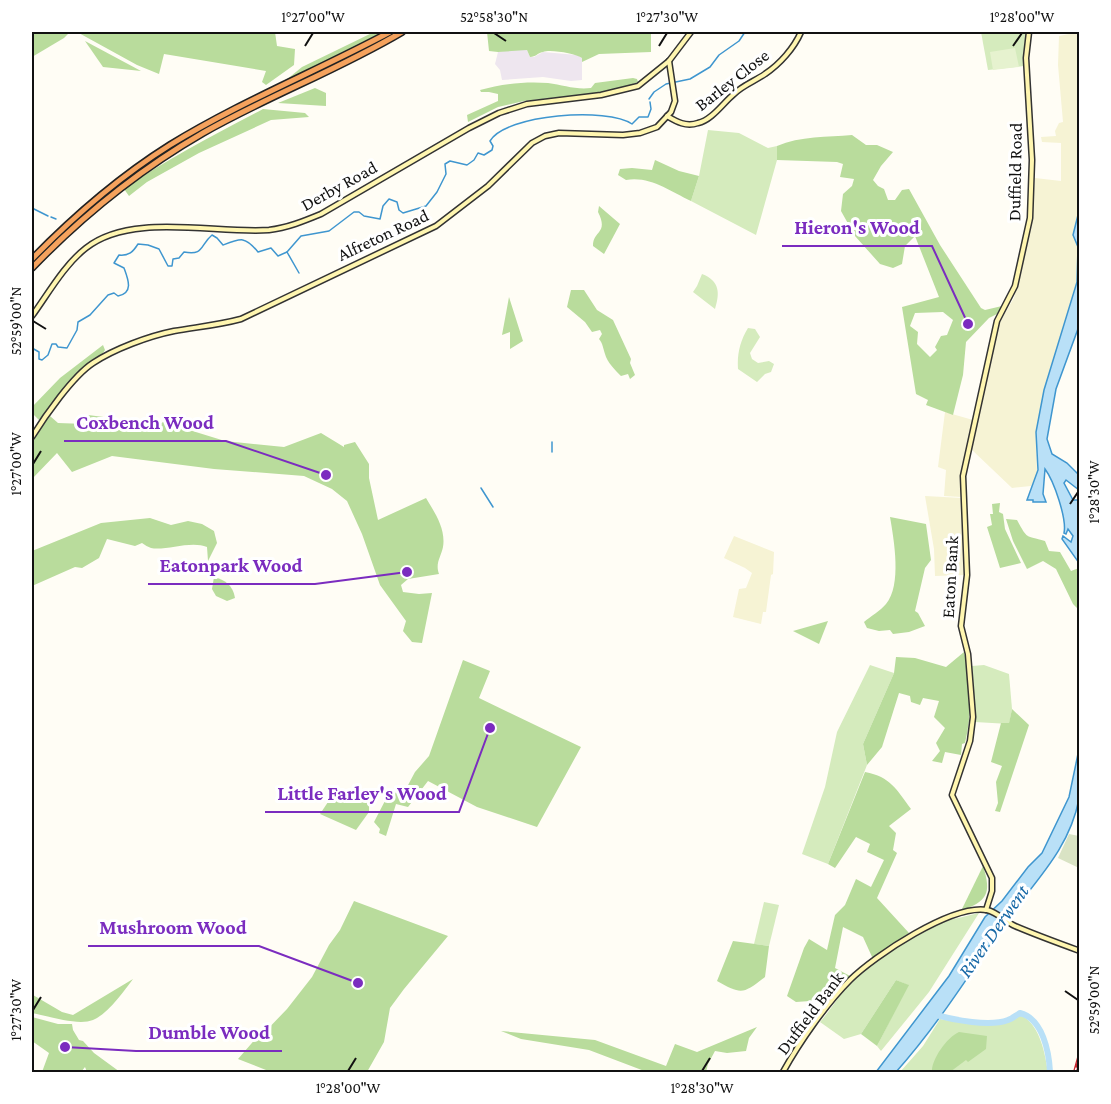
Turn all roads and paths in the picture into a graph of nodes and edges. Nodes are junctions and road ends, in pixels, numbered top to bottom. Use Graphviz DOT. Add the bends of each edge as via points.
graph roads {
  1 [pos="390,32"];
  2 [pos="402,32"];
  3 [pos="691,32"];
  4 [pos="801,32"];
  5 [pos="1029,32"];
  6 [pos="669,61"];
  7 [pos="252,105"];
  8 [pos="668,116"];
  9 [pos="32,259"];
  10 [pos="32,268"];
  11 [pos="32,316"];
  12 [pos="992,343"];
  13 [pos="32,437"];
  14 [pos="988,910"];
  15 [pos="1080,951"];
  16 [pos="783,1072"];
  1 -- 7 [label="highway"];
  2 -- 7 [label="highway" via="356,58"];
  3 -- 6 [label="street"];
  4 -- 8 [label="street, Barley Close" via="776,65 735,93 705,121 686,124"];
  5 -- 12 [label="street, Duffield Road" via="1026,58 1032,146 1031,210 1015,286 999,316"];
  6 -- 8 [label="street" via="675,96"];
  6 -- 11 [label="street, Derby Road" via="638,86 527,104 485,119 304,221 268,230 153,228 102,238 73,260"];
  7 -- 9 [label="highway" via="243,106 171,144 119,180"];
  7 -- 10 [label="highway" via="142,171 85,216"];
  8 -- 13 [label="street, Alfreton Road" via="657,127 640,133 545,136 436,226 242,319 166,333 111,353 74,381"];
  12 -- 14 [label="street, Eaton Bank" via="963,480 967,575 961,626 968,654 973,717 970,741 952,795 993,881"];
  14 -- 15 [label="street" via="1012,925"];
  14 -- 16 [label="street, Duffield Bank" via="945,918 860,971 799,1044"];
}
